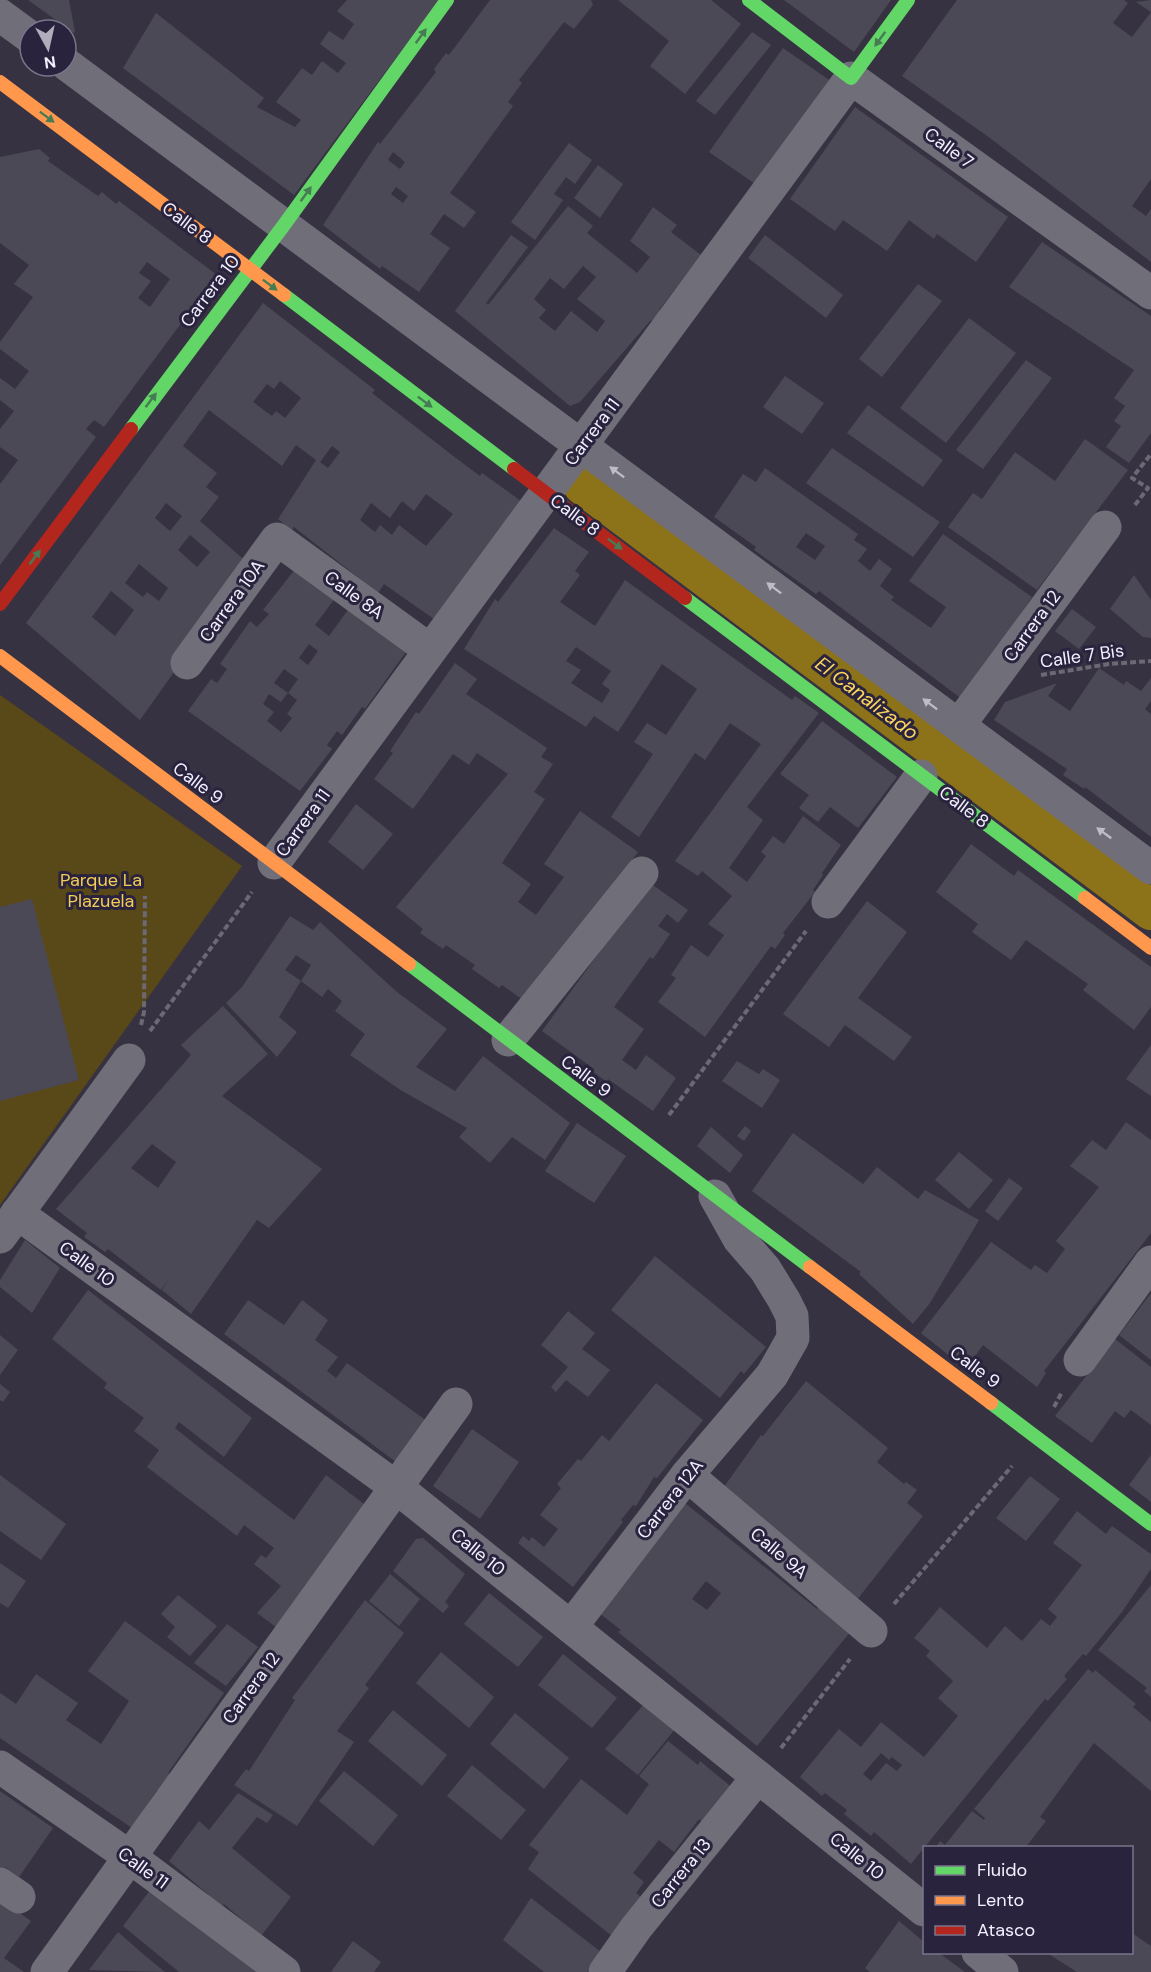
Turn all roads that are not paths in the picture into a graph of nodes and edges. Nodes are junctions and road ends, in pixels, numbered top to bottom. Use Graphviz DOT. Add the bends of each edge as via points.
graph roads {
  1 [pos="447,0"];
  2 [pos="749,0"];
  3 [pos="908,0"];
  4 [pos="0,15"];
  5 [pos="18,28"];
  6 [pos="78,73"];
  7 [pos="851,78"];
  8 [pos="0,81"];
  9 [pos="284,225"];
  10 [pos="249,269"];
  11 [pos="1151,293"];
  12 [pos="582,446"];
  13 [pos="546,493"];
  14 [pos="1105,527"];
  15 [pos="277,539"];
  16 [pos="0,604"];
  17 [pos="430,650"];
  18 [pos="0,657"];
  19 [pos="188,663"];
  20 [pos="959,725"];
  21 [pos="921,776"];
  22 [pos="274,862"];
  23 [pos="1151,868"];
  24 [pos="642,873"];
  25 [pos="828,902"];
  26 [pos="1151,948"];
  27 [pos="508,1040"];
  28 [pos="129,1060"];
  29 [pos="715,1196"];
  30 [pos="9,1225"];
  31 [pos="1151,1262"];
  32 [pos="1080,1360"];
  33 [pos="456,1404"];
  34 [pos="687,1475"];
  35 [pos="396,1487"];
  36 [pos="1151,1524"];
  37 [pos="571,1627"];
  38 [pos="871,1631"];
  39 [pos="0,1767"];
  40 [pos="758,1777"];
  41 [pos="130,1857"];
  42 [pos="923,1909"];
  43 [pos="979,1954"];
  44 [pos="47,1972"];
  45 [pos="284,1972"];
  46 [pos="605,1972"];
  47 [pos="1002,1972"];
  9 -- 1 [label="street, Carrera 10, one-way"];
  2 -- 7 [label="street, Calle 7"];
  3 -- 7 [label="street, Carrera 11, one-way"];
  4 -- 5 [label="street"];
  6 -- 9 [label="street"];
  7 -- 11 [label="street, Calle 7"];
  7 -- 12 [label="street, Carrera 11"];
  8 -- 10 [label="street, Calle 8, one-way"];
  9 -- 10 [label="street, Carrera 10"];
  9 -- 12 [label="street"];
  10 -- 13 [label="street, Calle 8, one-way"];
  16 -- 10 [label="street, Carrera 10, one-way"];
  12 -- 13 [label="street, Carrera 11"];
  20 -- 12 [label="street, one-way"];
  13 -- 17 [label="street, Carrera 11"];
  13 -- 21 [label="street, Calle 8, one-way"];
  14 -- 20 [label="street, Carrera 12"];
  15 -- 17 [label="street, Calle 8A"];
  15 -- 19 [label="street, Carrera 10A"];
  17 -- 22 [label="street, Carrera 11"];
  18 -- 22 [label="street, Calle 9"];
  23 -- 20 [label="street, one-way"];
  21 -- 25 [label="street"];
  21 -- 26 [label="street, Calle 8"];
  22 -- 27 [label="street, Calle 9"];
  24 -- 27 [label="street"];
  27 -- 29 [label="street, Calle 9"];
  28 -- 30 [label="street"];
  29 -- 34 [label="street, Carrera 12A" via="739,1239 765,1269 792,1316 792,1338 772,1375"];
  29 -- 36 [label="street, Calle 9"];
  30 -- 35 [label="street, Calle 10"];
  31 -- 32 [label="street"];
  33 -- 35 [label="street, Carrera 12"];
  34 -- 37 [label="street, Carrera 12A"];
  34 -- 38 [label="street, Calle 9A"];
  35 -- 37 [label="street, Calle 10"];
  35 -- 41 [label="street, Carrera 12"];
  37 -- 40 [label="street, Calle 10"];
  39 -- 41 [label="street, Calle 11"];
  40 -- 42 [label="street, Calle 10"];
  40 -- 46 [label="street, Carrera 13"];
  41 -- 44 [label="street, Carrera 12"];
  41 -- 45 [label="street, Calle 11"];
  43 -- 47 [label="street"];
}
